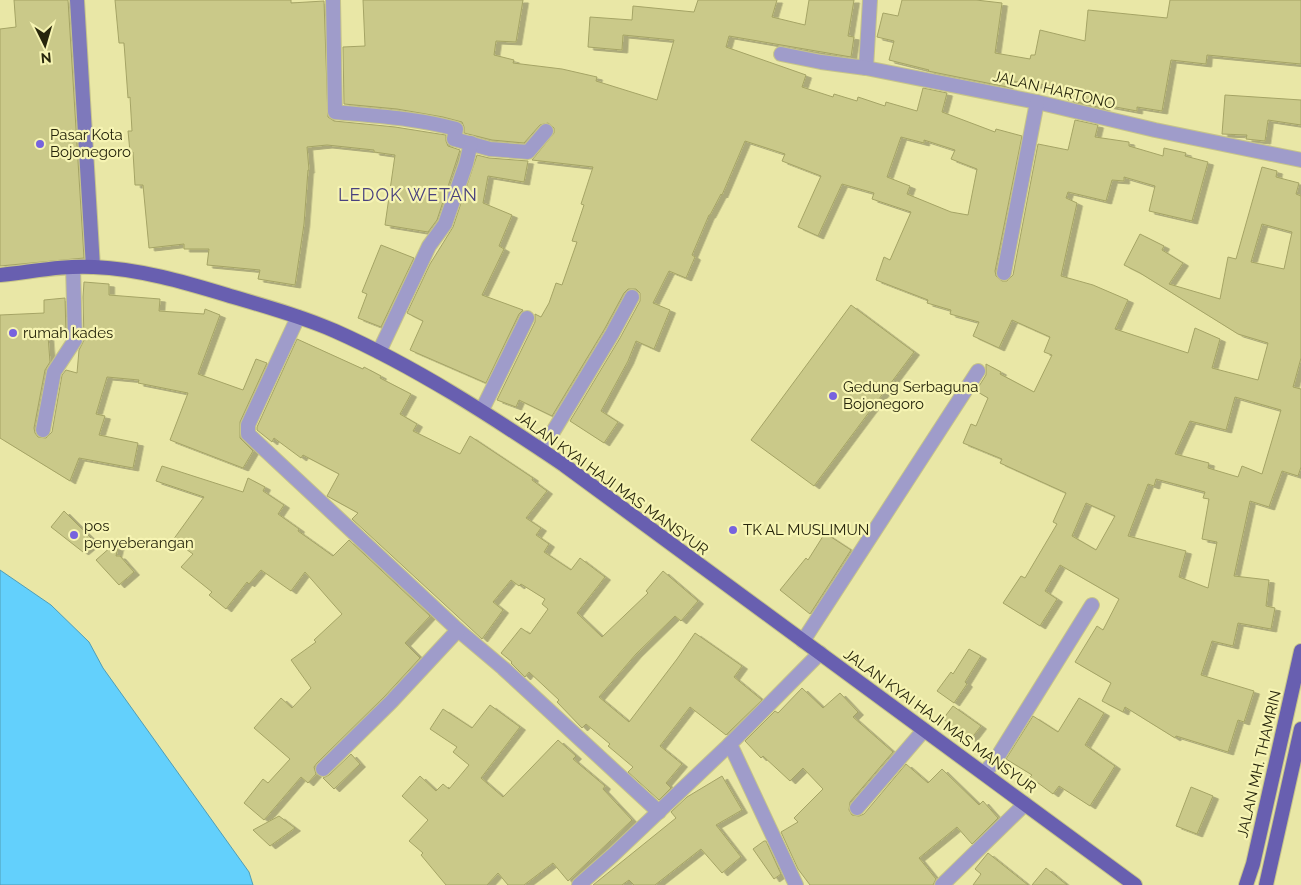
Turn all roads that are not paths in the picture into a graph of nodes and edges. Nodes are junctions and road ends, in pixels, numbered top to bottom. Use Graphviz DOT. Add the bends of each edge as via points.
graph roads {
  1 [pos="77,0"];
  2 [pos="333,0"];
  3 [pos="870,0"];
  4 [pos="781,54"];
  5 [pos="866,68"];
  6 [pos="1037,102"];
  7 [pos="546,131"];
  8 [pos="471,143"];
  9 [pos="1301,160"];
  10 [pos="73,267"];
  11 [pos="93,267"];
  12 [pos="1004,273"];
  13 [pos="0,275"];
  14 [pos="632,297"];
  15 [pos="298,317"];
  16 [pos="527,318"];
  17 [pos="379,352"];
  18 [pos="978,371"];
  19 [pos="482,410"];
  20 [pos="43,430"];
  21 [pos="542,450"];
  22 [pos="1092,605"];
  23 [pos="458,630"];
  24 [pos="803,641"];
  25 [pos="1301,650"];
  26 [pos="820,653"];
  27 [pos="1299,673"];
  28 [pos="1301,729"];
  29 [pos="924,730"];
  30 [pos="730,744"];
  31 [pos="322,769"];
  32 [pos="984,773"];
  33 [pos="1025,804"];
  34 [pos="857,808"];
  35 [pos="659,812"];
  36 [pos="579,885"];
  37 [pos="796,885"];
  38 [pos="942,885"];
  39 [pos="1135,885"];
  40 [pos="1246,885"];
  41 [pos="1266,885"];
  1 -- 11 [label="main road"];
  2 -- 8 [label="street" via="335,112 446,126 456,129 454,138"];
  3 -- 5 [label="street"];
  4 -- 5 [label="street, JALAN HARTONO"];
  5 -- 6 [label="street, JALAN HARTONO"];
  6 -- 9 [label="street, JALAN HARTONO"];
  6 -- 12 [label="street"];
  7 -- 8 [label="street" via="528,152"];
  8 -- 17 [label="street" via="445,224 429,246"];
  10 -- 11 [label="main road, JALAN KYAI HAJI MAS MANSYUR"];
  10 -- 13 [label="main road, JALAN KYAI HAJI MAS MANSYUR"];
  10 -- 20 [label="street" via="75,340 54,372"];
  11 -- 15 [label="main road, JALAN KYAI HAJI MAS MANSYUR" via="144,273 192,284"];
  14 -- 21 [label="street"];
  15 -- 17 [label="main road, JALAN KYAI HAJI MAS MANSYUR"];
  15 -- 23 [label="street" via="248,425 248,434"];
  16 -- 19 [label="street"];
  17 -- 19 [label="main road, JALAN KYAI HAJI MAS MANSYUR"];
  18 -- 24 [label="street"];
  19 -- 21 [label="main road, JALAN KYAI HAJI MAS MANSYUR"];
  21 -- 24 [label="main road, JALAN KYAI HAJI MAS MANSYUR"];
  22 -- 32 [label="street"];
  23 -- 31 [label="street"];
  23 -- 35 [label="street"];
  24 -- 26 [label="main road, JALAN KYAI HAJI MAS MANSYUR"];
  25 -- 27 [label="main road, JALAN MH. THAMRIN"];
  26 -- 29 [label="main road, JALAN KYAI HAJI MAS MANSYUR"];
  26 -- 30 [label="street"];
  27 -- 40 [label="main road, JALAN MH. THAMRIN"];
  28 -- 41 [label="main road"];
  29 -- 32 [label="main road, JALAN KYAI HAJI MAS MANSYUR"];
  29 -- 34 [label="street"];
  30 -- 35 [label="street"];
  30 -- 37 [label="street"];
  32 -- 33 [label="main road, JALAN KYAI HAJI MAS MANSYUR"];
  33 -- 38 [label="street"];
  33 -- 39 [label="main road, JALAN KYAI HAJI MAS MANSYUR"];
  35 -- 36 [label="street"];
}
